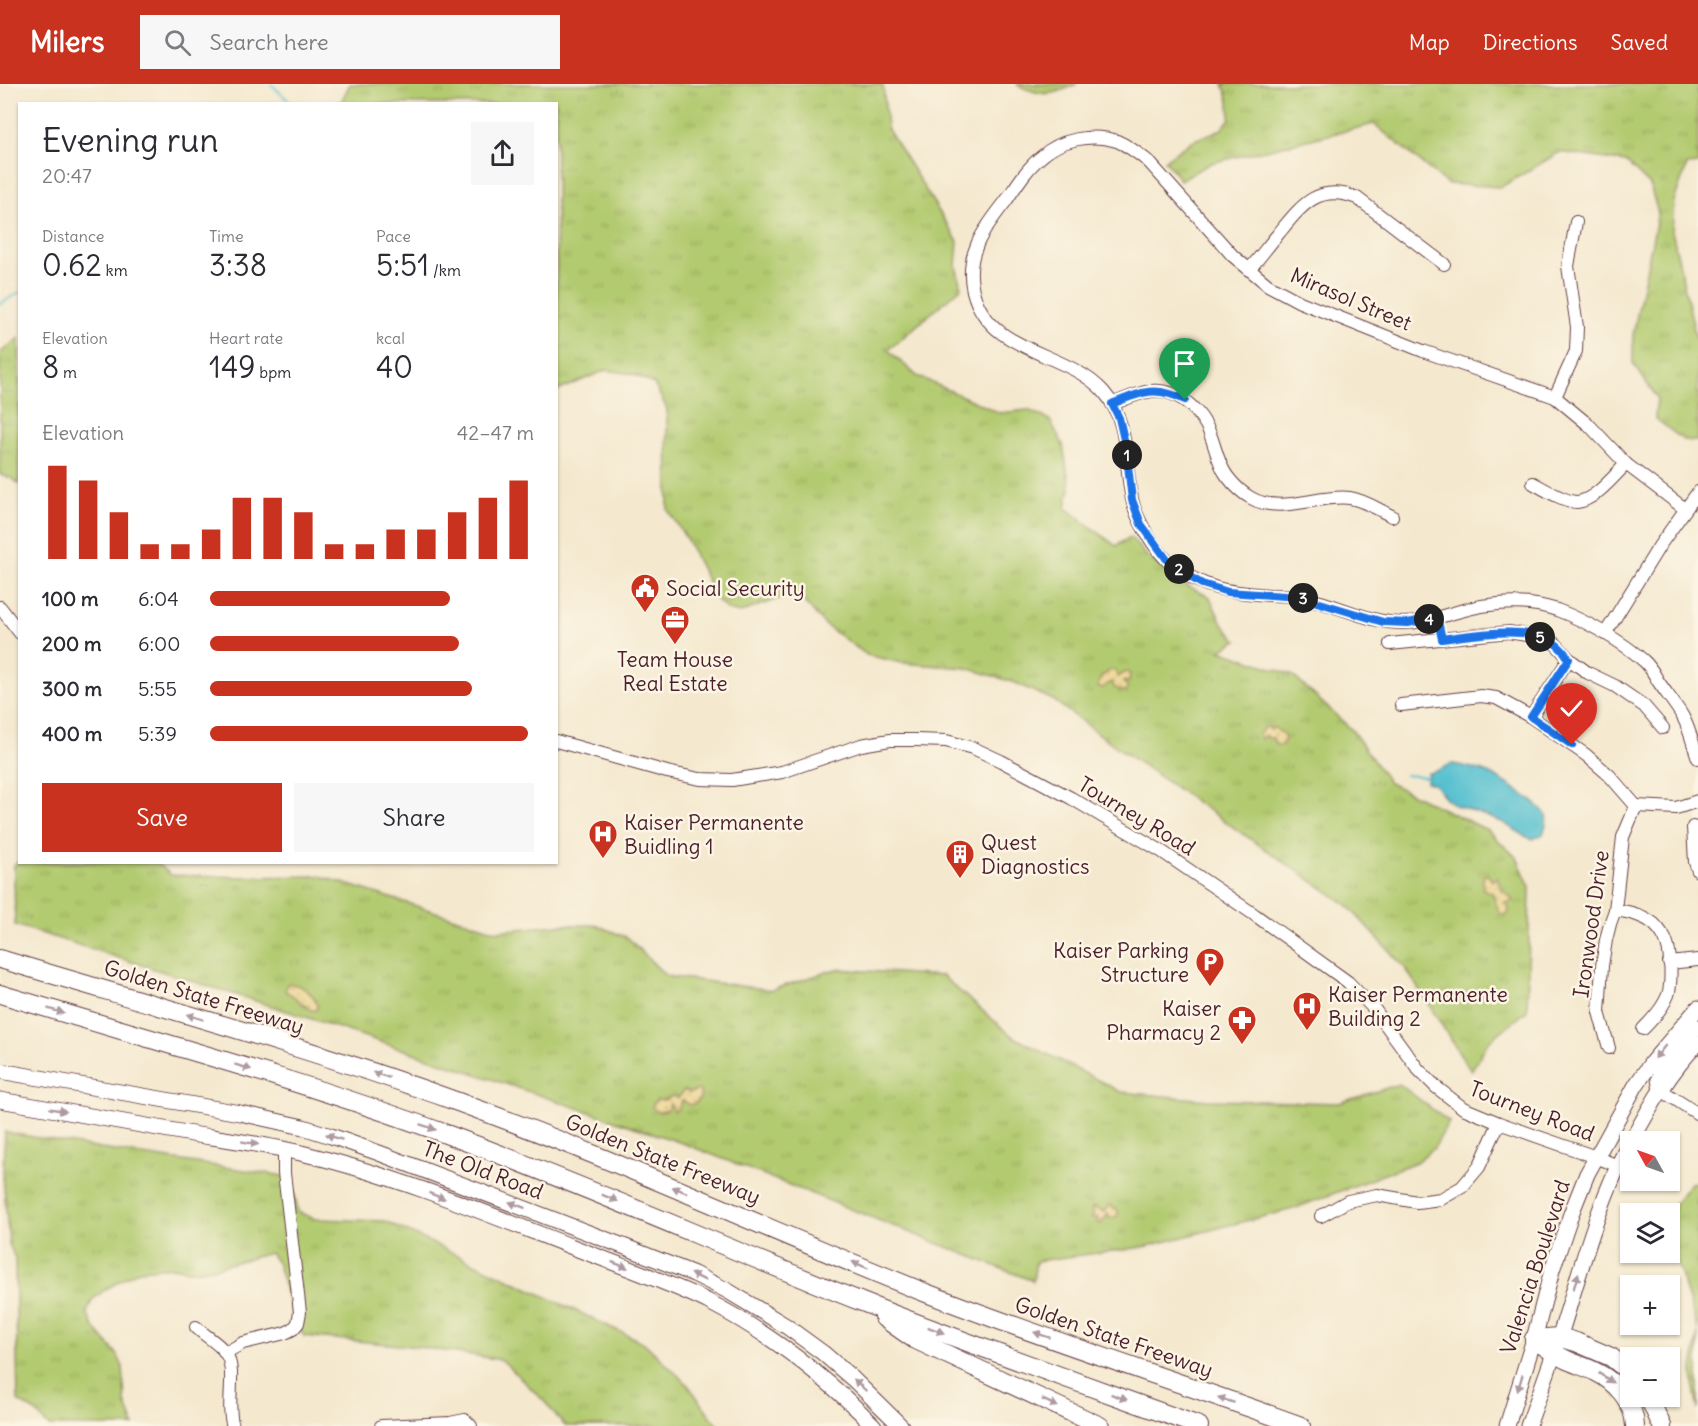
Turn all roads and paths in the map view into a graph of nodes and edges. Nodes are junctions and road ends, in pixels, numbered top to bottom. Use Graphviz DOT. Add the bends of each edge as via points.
graph roads {
  1 [pos="1576,222"];
  2 [pos="1444,264"];
  3 [pos="1249,270"];
  4 [pos="1555,398"];
  5 [pos="1112,404"];
  6 [pos="1626,464"];
  7 [pos="1533,483"];
  8 [pos="1698,492"];
  9 [pos="1686,509"];
  10 [pos="1392,516"];
  11 [pos="0,607"];
  12 [pos="1437,617"];
  13 [pos="18,630"];
  14 [pos="1605,634"];
  15 [pos="1442,639"];
  16 [pos="1390,644"];
  17 [pos="1569,659"];
  18 [pos="1401,705"];
  19 [pos="1531,717"];
  20 [pos="1663,728"];
  21 [pos="558,742"];
  22 [pos="1698,759"];
  23 [pos="1698,801"];
  24 [pos="1636,806"];
  25 [pos="1693,827"];
  26 [pos="1698,871"];
  27 [pos="1616,910"];
  28 [pos="0,959"];
  29 [pos="1698,960"];
  30 [pos="1669,963"];
  31 [pos="0,994"];
  32 [pos="1698,1008"];
  33 [pos="1698,1027"];
  34 [pos="1643,1029"];
  35 [pos="1698,1043"];
  36 [pos="1609,1048"];
  37 [pos="0,1071"];
  38 [pos="1661,1090"];
  39 [pos="0,1100"];
  40 [pos="1698,1114"];
  41 [pos="1499,1124"];
  42 [pos="1637,1131"];
  43 [pos="284,1150"];
  44 [pos="1596,1157"];
  45 [pos="1620,1162"];
  46 [pos="1618,1166"];
  47 [pos="1321,1216"];
  48 [pos="862,1302"];
  49 [pos="196,1327"];
  50 [pos="1534,1339"];
  51 [pos="1557,1345"];
  52 [pos="225,1353"];
  53 [pos="1620,1364"];
  54 [pos="1653,1407"];
  55 [pos="1272,1416"];
  56 [pos="470,1425"];
  57 [pos="233,1426"];
  58 [pos="381,1426"];
  59 [pos="874,1426"];
  60 [pos="901,1426"];
  61 [pos="1100,1426"];
  62 [pos="1199,1426"];
  63 [pos="1301,1426"];
  64 [pos="1314,1426"];
  65 [pos="1507,1426"];
  66 [pos="1528,1426"];
  67 [pos="1635,1426"];
  68 [pos="1662,1426"];
  1 -- 4 [label="street" via="1568,266 1577,327 1576,351"];
  2 -- 3 [label="street" via="1357,198 1343,193 1306,202"];
  3 -- 4 [label="street, Mirasol Street" via="1300,302"];
  3 -- 5 [label="street, Mirasol Street" via="1149,162 1117,141 1082,138 1062,143 1041,156 983,231 971,268 974,292 981,309 1005,337 1077,370 1103,391"];
  4 -- 6 [label="street, Mirasol Street" via="1590,426"];
  5 -- 10 [label="street" via="1153,390 1185,400 1206,426 1227,476 1252,499 1283,504 1351,498"];
  5 -- 12 [label="street" via="1119,418 1132,500 1141,524 1168,561 1185,574 1228,592 1300,597 1383,622 1408,623"];
  6 -- 7 [label="street" via="1598,492 1577,502"];
  6 -- 9 [label="street, Mirasol Street"];
  8 -- 9 [label="street"];
  9 -- 14 [label="street"];
  11 -- 13 [label="street"];
  12 -- 14 [label="street" via="1487,605 1520,603 1556,610"];
  12 -- 15 [label="street"];
  14 -- 22 [label="street" via="1646,662 1683,718"];
  15 -- 16 [label="street"];
  15 -- 17 [label="street" via="1509,632 1544,638 1556,644"];
  17 -- 19 [label="street"];
  17 -- 20 [label="street" via="1644,706"];
  18 -- 19 [label="street" via="1481,696 1496,699"];
  19 -- 24 [label="street" via="1586,755"];
  21 -- 41 [label="street, Tourney Road" via="667,771 732,780 782,772 861,745 890,740 946,741 973,748 1071,798 1161,851 1255,915 1348,982 1436,1087 1463,1108"];
  23 -- 24 [label="street" via="1676,807"];
  24 -- 27 [label="street, Ironwood Drive" via="1623,837"];
  25 -- 26 [label="street"];
  27 -- 30 [label="street" via="1639,915 1655,925 1667,943"];
  27 -- 36 [label="street, Ironwood Drive" via="1606,940 1599,1012"];
  55 -- 28 [label="highway, Golden State Freeway, one-way" via="931,1294 466,1105 327,1057"];
  29 -- 30 [label="street"];
  30 -- 34 [label="street" via="1669,992"];
  31 -- 48 [label="highway, one-way" via="250,1068 444,1133"];
  32 -- 44 [label="main road, Valencia Boulevard, one-way" via="1636,1085"];
  33 -- 38 [label="main road" via="1660,1072"];
  35 -- 38 [label="main road, Valencia Boulevard"];
  60 -- 37 [label="main road, The Old Road, one-way" via="853,1378 786,1326 728,1291 642,1253 303,1127"];
  38 -- 40 [label="street"];
  38 -- 42 [label="main road, Valencia Boulevard"];
  39 -- 43 [label="main road, The Old Road, one-way"];
  41 -- 44 [label="street, Tourney Road"];
  41 -- 47 [label="street" via="1479,1167 1462,1187 1440,1199 1417,1202 1377,1195 1348,1201"];
  43 -- 52 [label="street" via="298,1323 285,1333 243,1343"];
  43 -- 59 [label="main road, The Old Road, one-way" via="417,1188 689,1293 787,1350"];
  44 -- 46 [label="street, Tourney Road"];
  44 -- 50 [label="main road, Valencia Boulevard" via="1571,1214"];
  45 -- 46 [label="main road, Valencia Boulevard"];
  51 -- 46 [label="main road, Valencia Boulevard, one-way" via="1586,1248"];
  48 -- 61 [label="highway, one-way" via="914,1339"];
  48 -- 62 [label="highway, one-way"];
  49 -- 52 [label="street"];
  50 -- 51 [label="highway"];
  50 -- 65 [label="main road, Valencia Boulevard, one-way"];
  51 -- 53 [label="highway" via="1611,1357"];
  51 -- 66 [label="main road, Valencia Boulevard"];
  51 -- 67 [label="highway, one-way" via="1567,1360 1616,1385 1628,1401"];
  52 -- 57 [label="street" via="230,1370"];
  54 -- 68 [label="highway"];
  55 -- 63 [label="highway, Golden State Freeway"];
  55 -- 64 [label="highway"];
  56 -- 58 [label="street" via="465,1420"];
}
